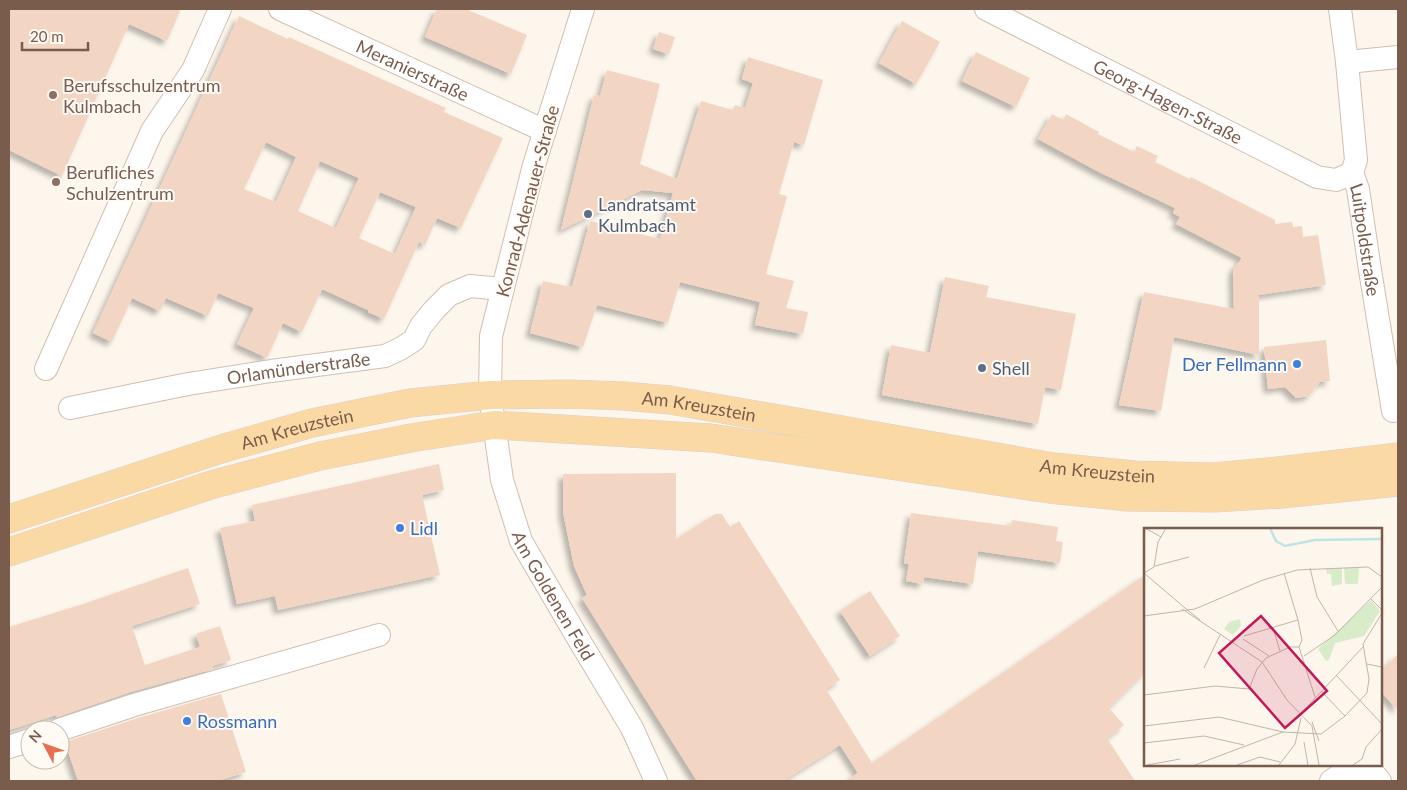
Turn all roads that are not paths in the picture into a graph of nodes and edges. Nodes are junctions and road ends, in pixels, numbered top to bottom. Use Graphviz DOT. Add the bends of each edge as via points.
graph roads {
  1 [pos="220,9"];
  2 [pos="280,9"];
  3 [pos="583,9"];
  4 [pos="986,9"];
  5 [pos="1340,9"];
  6 [pos="1398,57"];
  7 [pos="1347,62"];
  8 [pos="545,131"];
  9 [pos="1352,173"];
  10 [pos="503,289"];
  11 [pos="46,369"];
  12 [pos="490,395"];
  13 [pos="70,408"];
  14 [pos="1393,411"];
  15 [pos="494,425"];
  16 [pos="1398,457"];
  17 [pos="1398,482"];
  18 [pos="9,519"];
  19 [pos="9,552"];
  20 [pos="378,635"];
  21 [pos="70,726"];
  22 [pos="656,781"];
  23 [pos="1331,781"];
  24 [pos="1380,781"];
  1 -- 11 [label="street" via="193,70 152,131"];
  2 -- 8 [label="street, Meranierstraße"];
  3 -- 8 [label="street, Konrad-Adenauer-Straße"];
  4 -- 9 [label="street, Georg-Hagen-Straße" via="1317,177 1336,180"];
  5 -- 7 [label="street, Luitpoldstraße"];
  6 -- 7 [label="street"];
  7 -- 9 [label="street, Luitpoldstraße" via="1356,160"];
  8 -- 10 [label="street, Konrad-Adenauer-Straße"];
  9 -- 14 [label="street, Luitpoldstraße" via="1358,189"];
  10 -- 12 [label="street, Konrad-Adenauer-Straße" via="490,336"];
  10 -- 13 [label="street, Orlamünderstraße" via="470,286 449,295 421,326 414,340 385,356 197,383"];
  12 -- 15 [label="street, Am Goldenen Feld"];
  12 -- 16 [label="main road, Am Kreuzstein" via="570,394 670,400 1054,467 1135,475 1213,477"];
  12 -- 18 [label="main road, Am Kreuzstein" via="410,403 312,423 220,449"];
  15 -- 17 [label="main road, Am Kreuzstein" via="711,438 1049,489 1128,497 1215,498"];
  15 -- 19 [label="main road, Am Kreuzstein" via="320,456 214,484"];
  15 -- 22 [label="street, Am Goldenen Feld" via="502,480 521,541 632,728"];
  20 -- 21 [label="street"];
  23 -- 24 [label="street" via="1343,773 1374,774"];
}
